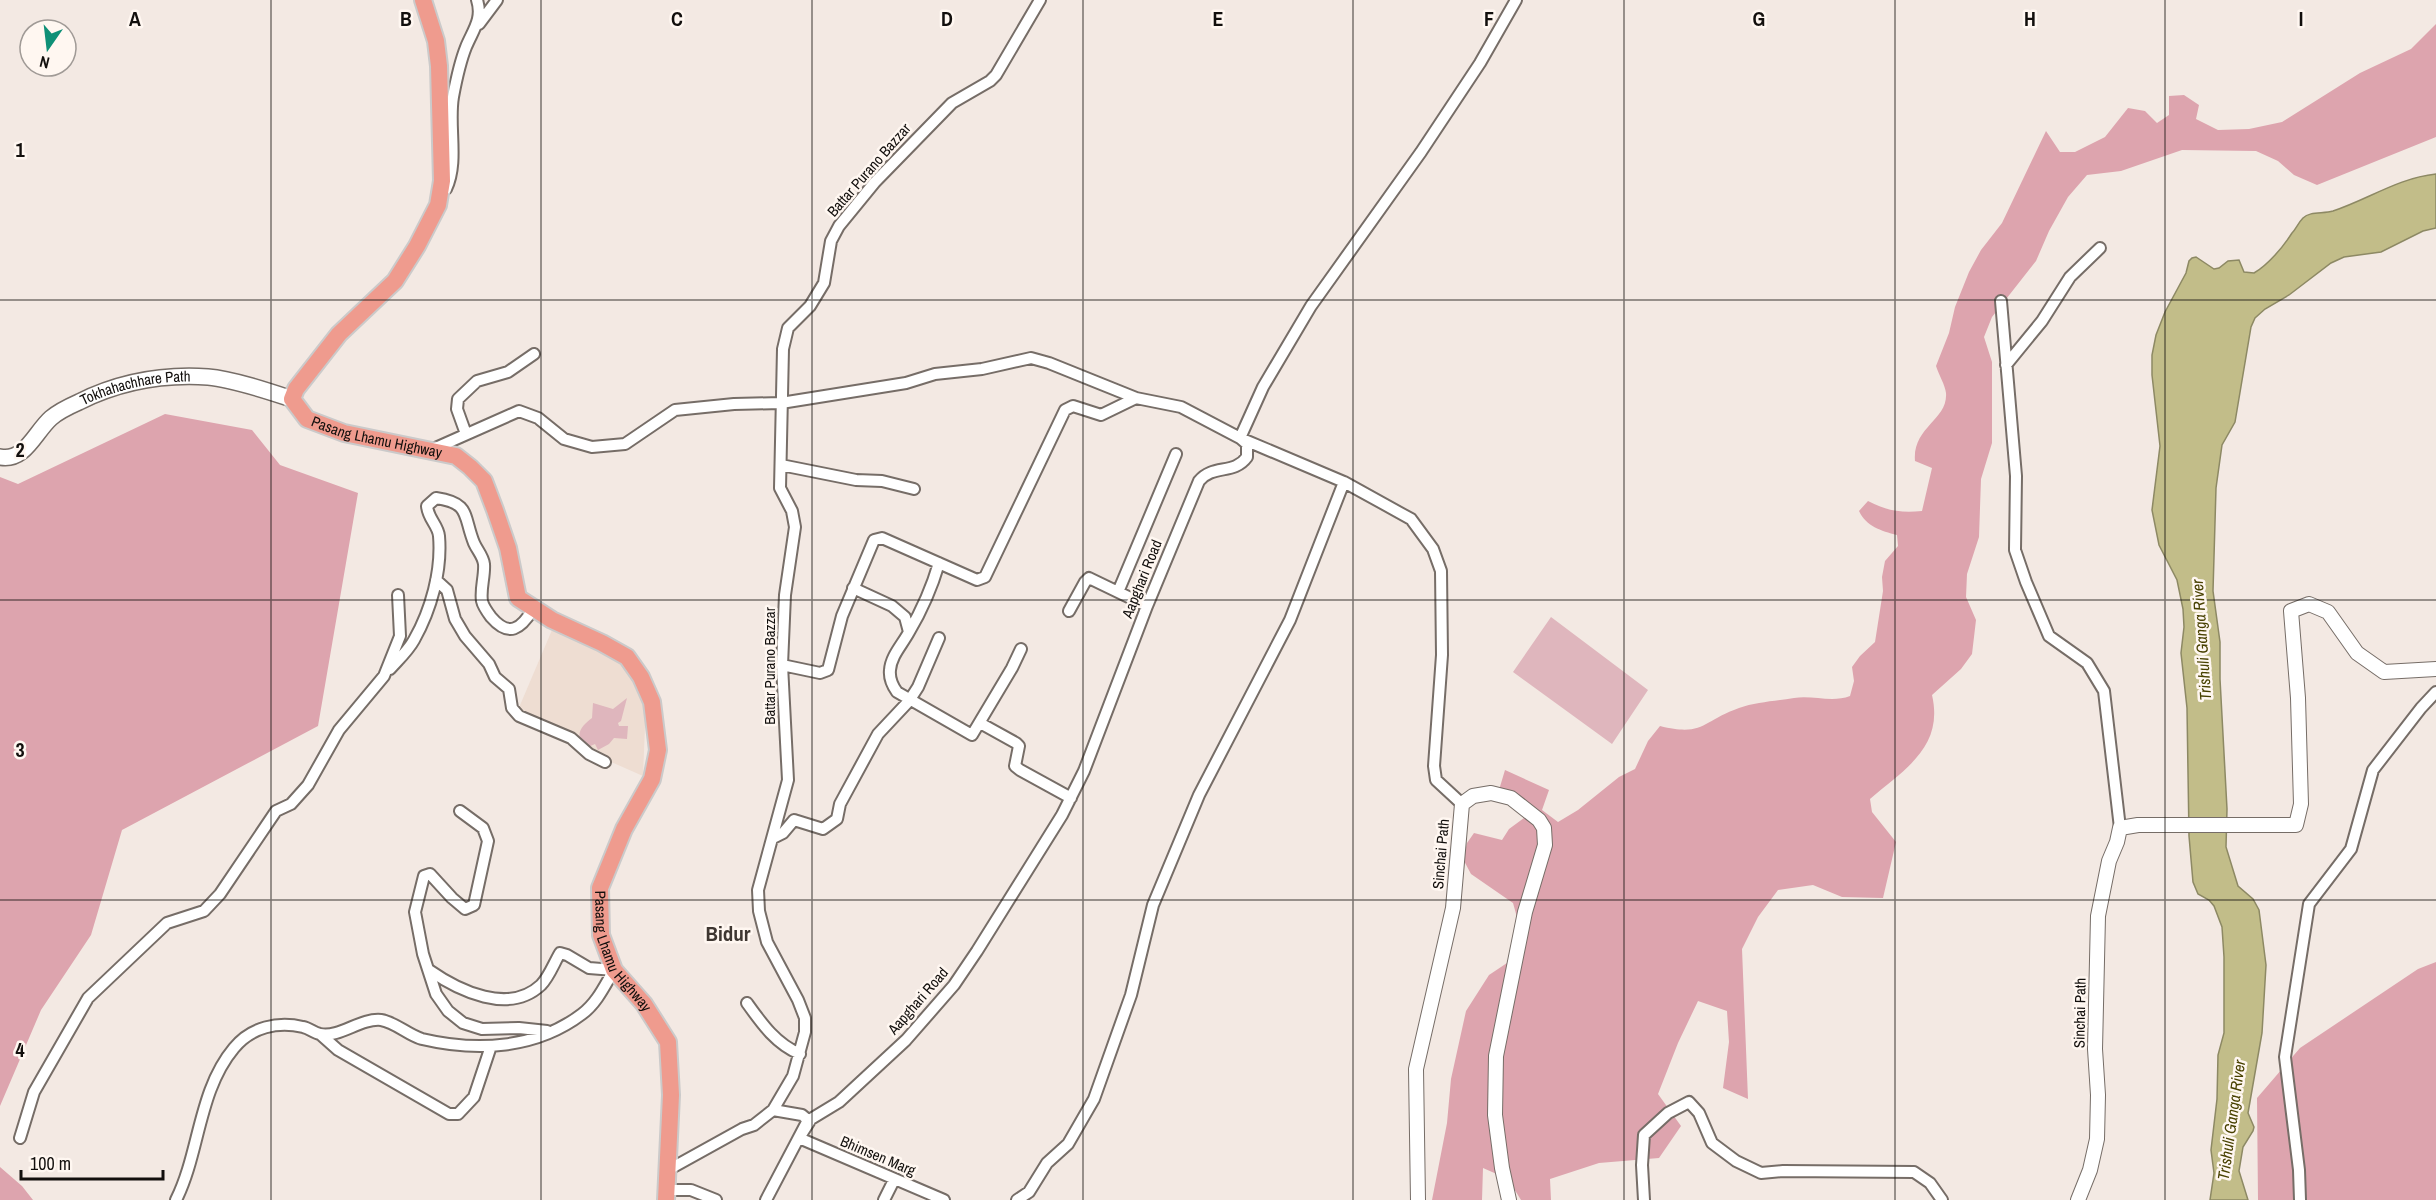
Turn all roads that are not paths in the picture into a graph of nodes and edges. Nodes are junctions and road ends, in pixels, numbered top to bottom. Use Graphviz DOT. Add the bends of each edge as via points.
graph roads {
  1 [pos="423,0"];
  2 [pos="477,0"];
  3 [pos="497,0"];
  4 [pos="1040,0"];
  5 [pos="1516,0"];
  6 [pos="478,25"];
  7 [pos="438,205"];
  8 [pos="2100,248"];
  9 [pos="2001,301"];
  10 [pos="534,354"];
  11 [pos="2006,365"];
  12 [pos="1136,398"];
  13 [pos="292,399"];
  14 [pos="781,403"];
  15 [pos="466,434"];
  16 [pos="1240,438"];
  17 [pos="431,450"];
  18 [pos="1176,454"];
  19 [pos="0,457"];
  20 [pos="781,465"];
  21 [pos="1344,482"];
  22 [pos="914,489"];
  23 [pos="939,563"];
  24 [pos="436,580"];
  25 [pos="853,588"];
  26 [pos="1118,592"];
  27 [pos="398,595"];
  28 [pos="1147,606"];
  29 [pos="533,609"];
  30 [pos="1069,612"];
  31 [pos="909,632"];
  32 [pos="939,638"];
  33 [pos="1021,649"];
  34 [pos="782,665"];
  35 [pos="2436,669"];
  36 [pos="384,676"];
  37 [pos="2436,692"];
  38 [pos="909,701"];
  39 [pos="980,723"];
  40 [pos="605,762"];
  41 [pos="1071,798"];
  42 [pos="1462,804"];
  43 [pos="460,811"];
  44 [pos="2120,828"];
  45 [pos="773,838"];
  46 [pos="429,970"];
  47 [pos="614,970"];
  48 [pos="747,1003"];
  49 [pos="550,1032"];
  50 [pos="320,1034"];
  51 [pos="491,1046"];
  52 [pos="800,1054"];
  53 [pos="772,1110"];
  54 [pos="20,1138"];
  55 [pos="800,1138"];
  56 [pos="669,1170"];
  57 [pos="894,1180"];
  58 [pos="667,1195"];
  59 [pos="176,1200"];
  60 [pos="717,1200"];
  61 [pos="766,1200"];
  62 [pos="884,1200"];
  63 [pos="944,1200"];
  64 [pos="1017,1200"];
  65 [pos="1418,1200"];
  66 [pos="1509,1200"];
  67 [pos="1644,1200"];
  68 [pos="1942,1200"];
  69 [pos="2079,1200"];
  70 [pos="2300,1200"];
  1 -- 7 [label="main road" via="436,40 439,66 442,181"];
  2 -- 6 [label="street"];
  3 -- 6 [label="street"];
  4 -- 14 [label="street, Battar Purano Bazzar" via="996,75 952,103 875,182 839,226 831,241 824,283 810,306 788,328 782,356"];
  5 -- 16 [label="street" via="1481,62 1311,306 1263,387"];
  6 -- 7 [label="street" via="465,48 453,98 449,182"];
  7 -- 13 [label="main road" via="395,281 339,334"];
  8 -- 11 [label="street" via="2070,277 2042,321"];
  9 -- 11 [label="street"];
  10 -- 15 [label="street" via="508,372 477,381 458,399 457,410"];
  11 -- 44 [label="street" via="2016,476 2015,550 2049,636 2087,663 2104,691"];
  12 -- 14 [label="street" via="1031,358"];
  12 -- 16 [label="street" via="1181,407"];
  12 -- 23 [label="street" via="1101,415 1072,406 1065,410 985,577 977,580"];
  13 -- 17 [label="main road, Pasang Lhamu Highway" via="307,419 344,433"];
  13 -- 19 [label="main road, Tokhahachhare Path" via="209,377 152,379 80,401 52,417 20,454"];
  14 -- 15 [label="street" via="675,410 625,444 592,447 564,439 538,418 519,411"];
  14 -- 20 [label="street, Battar Purano Bazzar"];
  15 -- 17 [label="street"];
  16 -- 21 [label="street"];
  16 -- 28 [label="street, Aapghari Road" via="1247,444 1247,456 1237,466 1209,472 1199,481"];
  17 -- 29 [label="main road, Pasang Lhamu Highway" via="456,456 484,482 508,548 518,598"];
  18 -- 26 [label="street"];
  20 -- 22 [label="street"];
  20 -- 34 [label="street, Battar Purano Bazzar" via="780,488 795,527 785,595"];
  21 -- 42 [label="street" via="1411,519 1433,549 1441,571 1442,680 1434,766 1436,780"];
  21 -- 64 [label="street" via="1290,620 1199,795 1153,905 1131,995 1094,1099 1068,1144 1047,1163 1029,1192"];
  23 -- 25 [label="street" via="882,537 874,540"];
  23 -- 31 [label="street" via="933,586"];
  24 -- 29 [label="street" via="439,536 427,506 436,498 454,501 465,514 484,562 482,602 489,615 500,627 513,629 524,624"];
  24 -- 36 [label="street" via="429,608 413,642"];
  24 -- 40 [label="street" via="447,590 455,619 465,636 495,677 509,689 512,708 519,716 571,738"];
  25 -- 31 [label="street" via="892,606 905,617"];
  25 -- 34 [label="street" via="825,673"];
  26 -- 28 [label="street"];
  26 -- 30 [label="street" via="1089,578"];
  27 -- 36 [label="street" via="400,636"];
  28 -- 41 [label="street, Aapghari Road"];
  29 -- 47 [label="main road, Pasang Lhamu Highway" via="627,657 641,676 652,702 658,750 652,779 624,830 600,888 601,935"];
  31 -- 38 [label="street" via="889,671 897,692"];
  32 -- 38 [label="street"];
  33 -- 39 [label="street"];
  34 -- 45 [label="street, Battar Purano Bazzar" via="788,780"];
  35 -- 44 [label="street" via="2384,672 2357,653 2328,612 2309,604 2291,611 2301,804 2296,825"];
  36 -- 54 [label="street" via="339,730 308,785 291,804 276,811 220,894 204,911 167,923 88,998 34,1092"];
  37 -- 70 [label="street" via="2373,770 2351,849 2309,904 2285,1057"];
  38 -- 39 [label="street" via="972,735"];
  38 -- 45 [label="street" via="878,734 840,804 837,819 823,829 794,820 783,834"];
  39 -- 41 [label="street" via="1019,746 1015,766"];
  41 -- 55 [label="street, Aapghari Road" via="954,985 906,1040 839,1102 811,1119"];
  42 -- 65 [label="street, Sinchai Path" via="1453,908 1416,1069"];
  42 -- 66 [label="street, Sinchai Path" via="1473,796 1491,793 1511,798 1544,828 1545,845 1525,912 1496,1056 1495,1115"];
  43 -- 46 [label="street" via="483,828 488,841 474,905 465,909 430,874 424,876 416,912"];
  44 -- 69 [label="street, Sinchai Path" via="2098,916 2097,1139"];
  45 -- 52 [label="street, Battar Purano Bazzar" via="758,890 759,911 767,942 805,1018"];
  46 -- 47 [label="street" via="463,990 514,999 530,994 543,983 560,952 589,968"];
  46 -- 49 [label="street" via="436,994 463,1023 483,1029"];
  47 -- 49 [label="street" via="583,1014"];
  47 -- 56 [label="main road, Pasang Lhamu Highway" via="644,1004 668,1042"];
  48 -- 52 [label="street" via="766,1030"];
  49 -- 51 [label="street" via="523,1042"];
  50 -- 51 [label="street" via="383,1020 416,1037 469,1047"];
  50 -- 51 [label="street" via="338,1050 449,1114 458,1114 474,1097"];
  50 -- 59 [label="street" via="281,1023 254,1031 234,1048 214,1082 186,1179"];
  52 -- 53 [label="street, Battar Purano Bazzar" via="793,1076"];
  53 -- 55 [label="street" via="802,1115 808,1120"];
  53 -- 56 [label="street, Battar Purano Bazzar" via="754,1125"];
  55 -- 57 [label="street, Bhimsen Marg"];
  55 -- 61 [label="street, Aapghari Road"];
  56 -- 58 [label="main road, Pasang Lhamu Highway"];
  57 -- 62 [label="street"];
  57 -- 63 [label="street, Bhimsen Marg"];
  58 -- 60 [label="street" via="691,1190"];
  67 -- 68 [label="street" via="1644,1135 1668,1113 1689,1102 1699,1113 1712,1143 1761,1173 1914,1172"];
}
